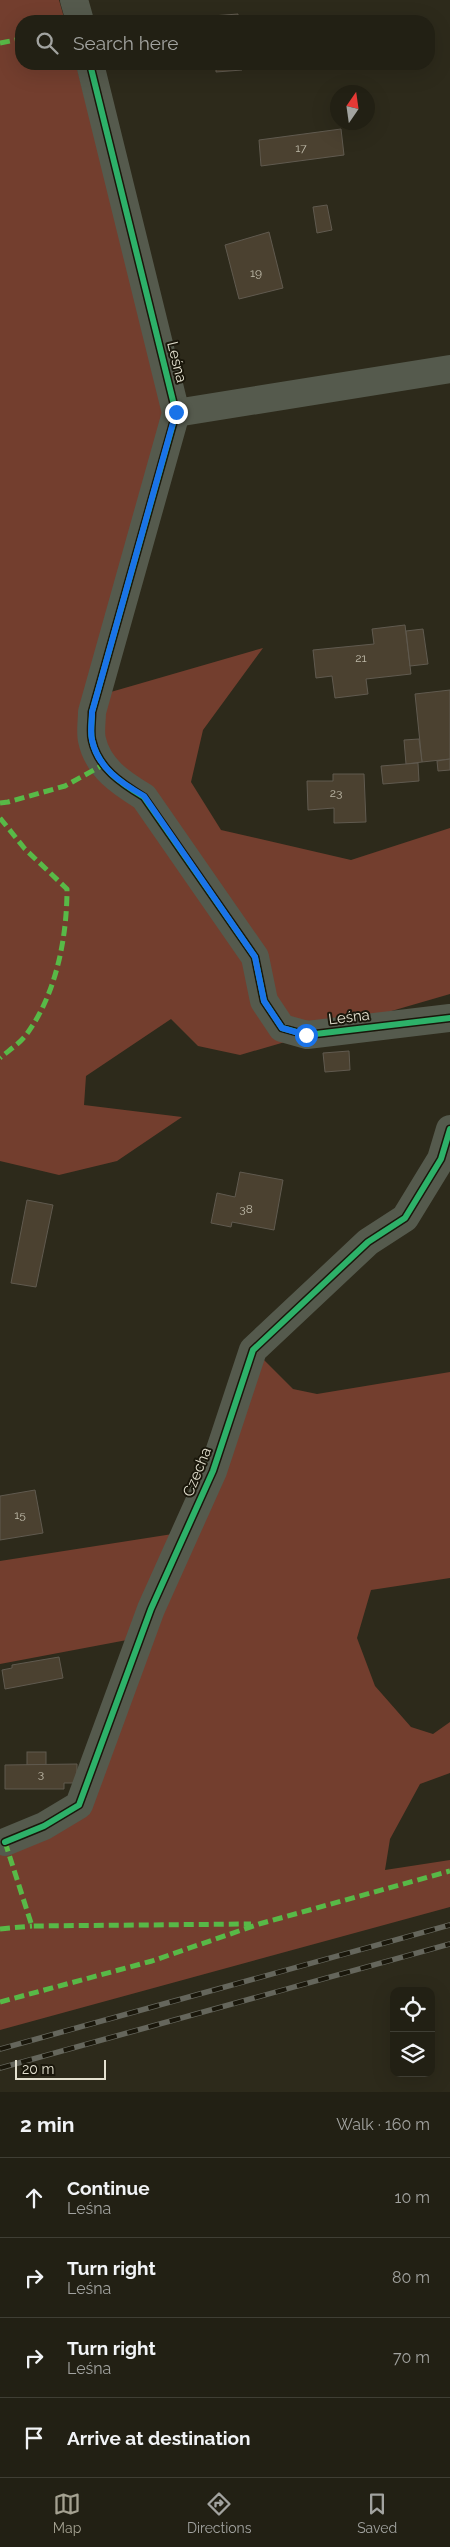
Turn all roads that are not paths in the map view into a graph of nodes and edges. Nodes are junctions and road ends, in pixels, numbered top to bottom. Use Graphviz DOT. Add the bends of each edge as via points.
graph roads {
  1 [pos="74,0"];
  2 [pos="78,15"];
  3 [pos="91,70"];
  4 [pos="450,369"];
  5 [pos="176,412"];
  6 [pos="450,1018"];
  7 [pos="450,1129"];
  8 [pos="5,1842"];
  1 -- 2 [label="street"];
  3 -- 5 [label="street, Leśna"];
  4 -- 5 [label="street"];
  5 -- 6 [label="street, Leśna" via="92,712 92,739 103,765 118,781 144,796 255,957 264,1001 282,1028 306,1035"];
  7 -- 8 [label="street, Czecha" via="441,1159 405,1218 368,1242 253,1350 213,1471 151,1608 79,1805 44,1826"];
}
